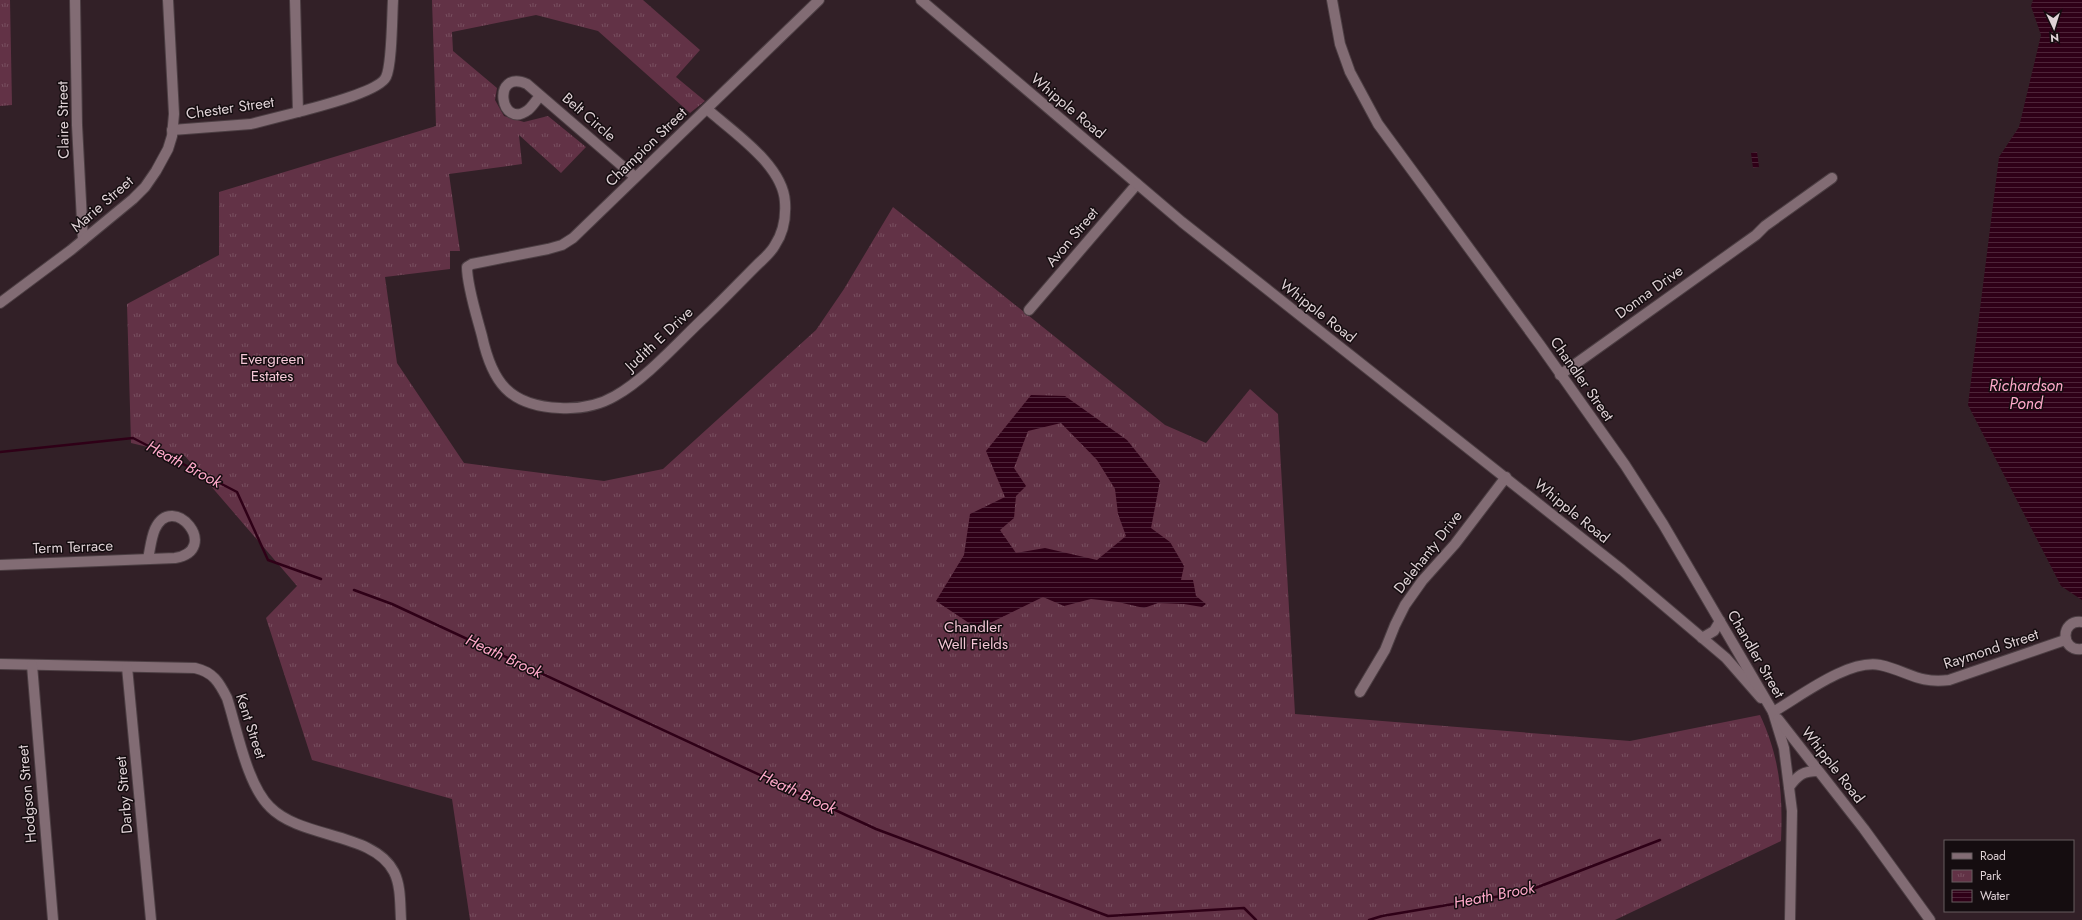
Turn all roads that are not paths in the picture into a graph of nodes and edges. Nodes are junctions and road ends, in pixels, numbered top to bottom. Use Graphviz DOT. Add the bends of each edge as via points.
graph roads {
  1 [pos="75,0"];
  2 [pos="168,0"];
  3 [pos="295,0"];
  4 [pos="393,0"];
  5 [pos="819,0"];
  6 [pos="921,0"];
  7 [pos="1332,0"];
  8 [pos="540,96"];
  9 [pos="707,109"];
  10 [pos="298,112"];
  11 [pos="172,130"];
  12 [pos="635,177"];
  13 [pos="1832,178"];
  14 [pos="1137,184"];
  15 [pos="83,240"];
  16 [pos="467,267"];
  17 [pos="0,303"];
  18 [pos="1029,310"];
  19 [pos="1560,374"];
  20 [pos="1506,477"];
  21 [pos="148,559"];
  22 [pos="0,565"];
  23 [pos="1720,621"];
  24 [pos="2082,622"];
  25 [pos="1702,638"];
  26 [pos="2065,640"];
  27 [pos="2082,649"];
  28 [pos="0,664"];
  29 [pos="32,665"];
  30 [pos="127,667"];
  31 [pos="1360,692"];
  32 [pos="1773,712"];
  33 [pos="1818,771"];
  34 [pos="1789,787"];
  35 [pos="53,920"];
  36 [pos="151,920"];
  37 [pos="401,920"];
  38 [pos="1790,920"];
  39 [pos="1930,920"];
  1 -- 15 [label="street, Claire Street" via="77,125"];
  2 -- 11 [label="street, Marie Street" via="174,114"];
  3 -- 10 [label="street"];
  4 -- 10 [label="street, Chester Street" via="389,66 384,81 368,91"];
  5 -- 9 [label="street, Champion Street"];
  6 -- 14 [label="street, Whipple Road"];
  7 -- 19 [label="street, Chandler Street" via="1340,44 1350,72 1375,118"];
  8 -- 12 [label="street, Belt Circle"];
  9 -- 12 [label="street, Champion Street"];
  9 -- 16 [label="street, Judith E Drive" via="757,154 780,182 786,214 782,230 775,246 724,299 632,385 614,397 590,406 548,408 528,404 515,397 491,370"];
  10 -- 11 [label="street, Chester Street" via="251,124"];
  11 -- 15 [label="street, Marie Street" via="168,149 145,187"];
  12 -- 16 [label="street, Champion Street" via="585,228 562,245"];
  13 -- 19 [label="street, Donna Drive"];
  14 -- 18 [label="street, Avon Street"];
  14 -- 20 [label="street, Whipple Road" via="1292,311"];
  15 -- 17 [label="street, Marie Street"];
  19 -- 23 [label="street, Chandler Street" via="1625,465"];
  20 -- 25 [label="street, Whipple Road"];
  20 -- 31 [label="street, Delehanty Drive" via="1414,593"];
  21 -- 21 [label="street, Term Terrace" via="175,558 187,553 194,538 193,529 188,522 171,517 159,522 154,529"];
  21 -- 22 [label="street, Term Terrace"];
  23 -- 25 [label="street" via="1714,631"];
  23 -- 32 [label="street, Chandler Street"];
  24 -- 26 [label="street" via="2075,622 2067,627"];
  25 -- 32 [label="street, Whipple Road" via="1743,675"];
  26 -- 27 [label="street" via="2071,648"];
  26 -- 32 [label="street, Raymond Street" via="1949,680 1921,680 1869,664 1853,667 1840,672"];
  28 -- 29 [label="street, Kent Street"];
  29 -- 30 [label="street, Kent Street"];
  29 -- 35 [label="street, Hodgson Street"];
  30 -- 36 [label="street, Darby Street"];
  30 -- 37 [label="street, Kent Street" via="195,668 205,670 213,676 227,698 258,794 278,815 291,823 353,843 372,851 385,861 398,883"];
  32 -- 33 [label="street, Whipple Road"];
  32 -- 34 [label="street, Chandler Street" via="1784,748"];
  33 -- 34 [label="street" via="1806,771 1798,775"];
  33 -- 39 [label="street, Whipple Road"];
  34 -- 38 [label="street, Chandler Street" via="1792,811"];
}
